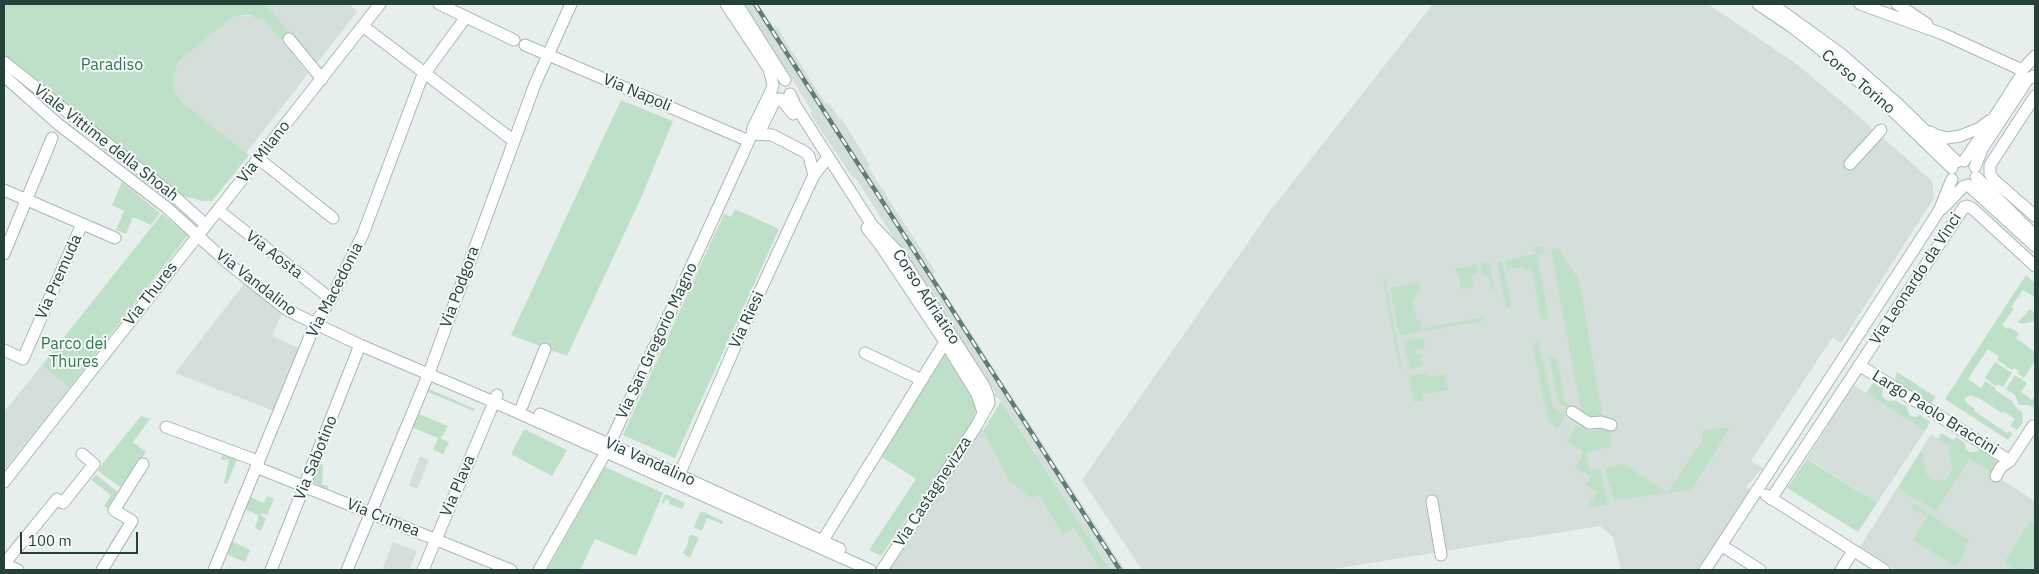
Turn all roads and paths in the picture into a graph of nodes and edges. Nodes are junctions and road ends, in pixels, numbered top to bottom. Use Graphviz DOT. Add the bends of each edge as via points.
graph roads {
  1 [pos="380,4"];
  2 [pos="439,4"];
  3 [pos="571,4"];
  4 [pos="726,4"];
  5 [pos="737,4"];
  6 [pos="1758,4"];
  7 [pos="1772,4"];
  8 [pos="1860,4"];
  9 [pos="1897,4"];
  10 [pos="466,17"];
  11 [pos="364,27"];
  12 [pos="1943,34"];
  13 [pos="289,39"];
  14 [pos="514,40"];
  15 [pos="525,45"];
  16 [pos="546,55"];
  17 [pos="2035,56"];
  18 [pos="4,62"];
  19 [pos="424,73"];
  20 [pos="2030,73"];
  21 [pos="4,76"];
  22 [pos="322,79"];
  23 [pos="785,80"];
  24 [pos="772,87"];
  25 [pos="2035,96"];
  26 [pos="783,97"];
  27 [pos="2012,105"];
  28 [pos="65,111"];
  29 [pos="1994,118"];
  30 [pos="2019,120"];
  31 [pos="56,123"];
  32 [pos="1918,124"];
  33 [pos="1881,130"];
  34 [pos="751,137"];
  35 [pos="52,138"];
  36 [pos="514,141"];
  37 [pos="259,159"];
  38 [pos="825,161"];
  39 [pos="1850,164"];
  40 [pos="1957,167"];
  41 [pos="814,175"];
  42 [pos="1971,179"];
  43 [pos="4,190"];
  44 [pos="26,200"];
  45 [pos="218,210"];
  46 [pos="1939,211"];
  47 [pos="2035,216"];
  48 [pos="333,218"];
  49 [pos="82,224"];
  50 [pos="206,224"];
  51 [pos="197,235"];
  52 [pos="114,238"];
  53 [pos="2035,245"];
  54 [pos="4,254"];
  55 [pos="2035,266"];
  56 [pos="331,299"];
  57 [pos="315,324"];
  58 [pos="945,342"];
  59 [pos="1852,344"];
  60 [pos="360,345"];
  61 [pos="545,349"];
  62 [pos="4,350"];
  63 [pos="865,353"];
  64 [pos="1866,354"];
  65 [pos="1859,366"];
  66 [pos="1837,367"];
  67 [pos="429,373"];
  68 [pos="1851,377"];
  69 [pos="922,380"];
  70 [pos="496,398"];
  71 [pos="522,406"];
  72 [pos="983,412"];
  73 [pos="1572,412"];
  74 [pos="1611,425"];
  75 [pos="166,427"];
  76 [pos="2035,427"];
  77 [pos="608,448"];
  78 [pos="82,454"];
  79 [pos="2010,461"];
  80 [pos="143,464"];
  81 [pos="257,464"];
  82 [pos="1996,476"];
  83 [pos="677,479"];
  84 [pos="4,482"];
  85 [pos="305,487"];
  86 [pos="1758,490"];
  87 [pos="1771,499"];
  88 [pos="1432,501"];
  89 [pos="371,513"];
  90 [pos="435,539"];
  91 [pos="820,543"];
  92 [pos="1721,545"];
  93 [pos="1853,551"];
  94 [pos="1440,555"];
  95 [pos="4,564"];
  96 [pos="868,569"];
  97 [pos="18,570"];
  98 [pos="102,570"];
  99 [pos="214,570"];
  100 [pos="271,570"];
  101 [pos="347,570"];
  102 [pos="423,570"];
  103 [pos="511,570"];
  104 [pos="539,570"];
  105 [pos="882,570"];
  106 [pos="1705,570"];
  107 [pos="1760,570"];
  108 [pos="1841,570"];
  109 [pos="1884,570"];
  1 -- 11 [label="street, Via Milano"];
  2 -- 10 [label="street"];
  3 -- 16 [label="street, Via Podgora"];
  4 -- 24 [label="street, Corso Adriatico" via="769,70"];
  5 -- 23 [label="street, Corso Adriatico"];
  6 -- 40 [label="street, Corso Torino" via="1842,66"];
  7 -- 32 [label="street, Corso Torino" via="1841,54"];
  8 -- 12 [label="street"];
  9 -- 12 [label="street"];
  10 -- 14 [label="street"];
  10 -- 19 [label="street, Via Macedonia"];
  11 -- 19 [label="street"];
  11 -- 22 [label="street, Via Milano"];
  12 -- 20 [label="street"];
  13 -- 22 [label="street"];
  15 -- 16 [label="street, Via Napoli"];
  16 -- 34 [label="street, Via Napoli"];
  16 -- 36 [label="street, Via Podgora"];
  17 -- 20 [label="street, Via Leonardo da Vinci"];
  18 -- 28 [label="street, Viale Vittime della Shoah"];
  19 -- 36 [label="street"];
  19 -- 56 [label="street, Via Macedonia" via="363,234"];
  20 -- 27 [label="street, Via Leonardo da Vinci"];
  20 -- 29 [label="street, Via Leonardo da Vinci"];
  21 -- 31 [label="street, Viale Vittime della Shoah"];
  22 -- 37 [label="street, Via Milano"];
  23 -- 24 [label="street" via="779,80"];
  23 -- 26 [label="street, Corso Adriatico" via="790,86"];
  24 -- 26 [label="street, Corso Adriatico" via="773,95"];
  24 -- 34 [label="street, Via San Gregorio Magno"];
  25 -- 30 [label="street"];
  26 -- 34 [label="street, Via San Gregorio Magno" via="774,102 760,131"];
  26 -- 38 [label="street, Corso Adriatico"];
  26 -- 72 [label="street, Corso Adriatico" via="795,105 872,225 898,252 984,386 989,403"];
  27 -- 30 [label="street"];
  27 -- 42 [label="street, Via Leonardo da Vinci" via="1982,149"];
  28 -- 31 [label="street"];
  28 -- 50 [label="street, Viale Vittime della Shoah"];
  29 -- 32 [label="street" via="1980,128 1947,138"];
  29 -- 40 [label="street, Via Leonardo da Vinci"];
  30 -- 47 [label="street" via="1990,165 1990,174"];
  31 -- 51 [label="street, Viale Vittime della Shoah" via="166,206"];
  32 -- 40 [label="street, Corso Torino"];
  33 -- 39 [label="street"];
  34 -- 41 [label="street, Via Napoli" via="772,135 805,152 810,156"];
  34 -- 77 [label="street, Via San Gregorio Magno"];
  35 -- 44 [label="street"];
  36 -- 67 [label="street, Via Podgora"];
  37 -- 45 [label="street, Via Milano"];
  37 -- 48 [label="street"];
  38 -- 41 [label="street, Via Riesi"];
  38 -- 58 [label="street, Corso Adriatico"];
  40 -- 42 [label="street, Corso Torino" via="1969,162"];
  40 -- 42 [label="street, Corso Torino" via="1957,184"];
  40 -- 46 [label="street, Via Leonardo da Vinci"];
  41 -- 83 [label="street, Via Riesi"];
  42 -- 46 [label="street, Via Leonardo da Vinci"];
  42 -- 53 [label="street, Corso Torino"];
  43 -- 44 [label="street"];
  44 -- 49 [label="street"];
  44 -- 54 [label="street"];
  45 -- 50 [label="street, Via Milano"];
  45 -- 56 [label="street, Via Aosta"];
  46 -- 59 [label="street, Via Leonardo da Vinci"];
  49 -- 52 [label="street"];
  49 -- 62 [label="street, Via Premuda" via="23,359"];
  50 -- 51 [label="street, Via Thures"];
  51 -- 57 [label="street, Via Vandalino" via="287,310"];
  51 -- 84 [label="street, Via Thures"];
  55 -- 64 [label="street, Via Leonardo da Vinci" via="1967,206"];
  56 -- 57 [label="street, Via Macedonia"];
  57 -- 60 [label="street, Via Vandalino"];
  57 -- 81 [label="street, Via Macedonia"];
  58 -- 69 [label="street, Corso Adriatico"];
  58 -- 72 [label="street, Corso Adriatico" via="977,394"];
  59 -- 64 [label="street, Largo Paolo Braccini"];
  59 -- 66 [label="street"];
  60 -- 67 [label="street, Via Vandalino"];
  60 -- 85 [label="street, Via Sabotino"];
  61 -- 71 [label="street"];
  63 -- 69 [label="street"];
  64 -- 65 [label="street, Largo Paolo Braccini"];
  65 -- 68 [label="street, Largo Paolo Braccini"];
  65 -- 79 [label="street, Largo Paolo Braccini"];
  66 -- 68 [label="street, Largo Paolo Braccini"];
  66 -- 86 [label="street"];
  67 -- 70 [label="street, Via Vandalino" via="438,370"];
  67 -- 89 [label="street, Via Podgora"];
  68 -- 87 [label="street, Largo Paolo Braccini"];
  69 -- 91 [label="street, Corso Adriatico"];
  70 -- 71 [label="street, Via Vandalino"];
  70 -- 77 [label="street, Via Vandalino"];
  70 -- 90 [label="street, Via Plava"];
  71 -- 77 [label="street, Via Vandalino"];
  72 -- 105 [label="street, Via Castagnevizza"];
  73 -- 74 [label="street" via="1589,423"];
  75 -- 81 [label="street, Via Crimea"];
  76 -- 79 [label="street"];
  77 -- 83 [label="street, Via Vandalino"];
  77 -- 104 [label="street, Via San Gregorio Magno"];
  78 -- 95 [label="street" via="94,464 63,503 57,499"];
  79 -- 82 [label="street"];
  80 -- 98 [label="street" via="114,510 132,521"];
  81 -- 85 [label="street, Via Crimea"];
  81 -- 99 [label="street, Via Macedonia"];
  83 -- 91 [label="street, Via Vandalino"];
  85 -- 89 [label="street, Via Crimea"];
  85 -- 100 [label="street, Via Sabotino"];
  86 -- 87 [label="street"];
  86 -- 92 [label="street"];
  87 -- 93 [label="street"];
  88 -- 94 [label="street"];
  89 -- 90 [label="street, Via Crimea"];
  89 -- 101 [label="street, Via Podgora"];
  90 -- 102 [label="street, Via Plava"];
  90 -- 103 [label="street, Via Crimea"];
  91 -- 96 [label="street, Via Vandalino"];
  92 -- 106 [label="street"];
  92 -- 107 [label="street"];
  93 -- 108 [label="street"];
  93 -- 109 [label="street"];
  95 -- 97 [label="street"];
}
